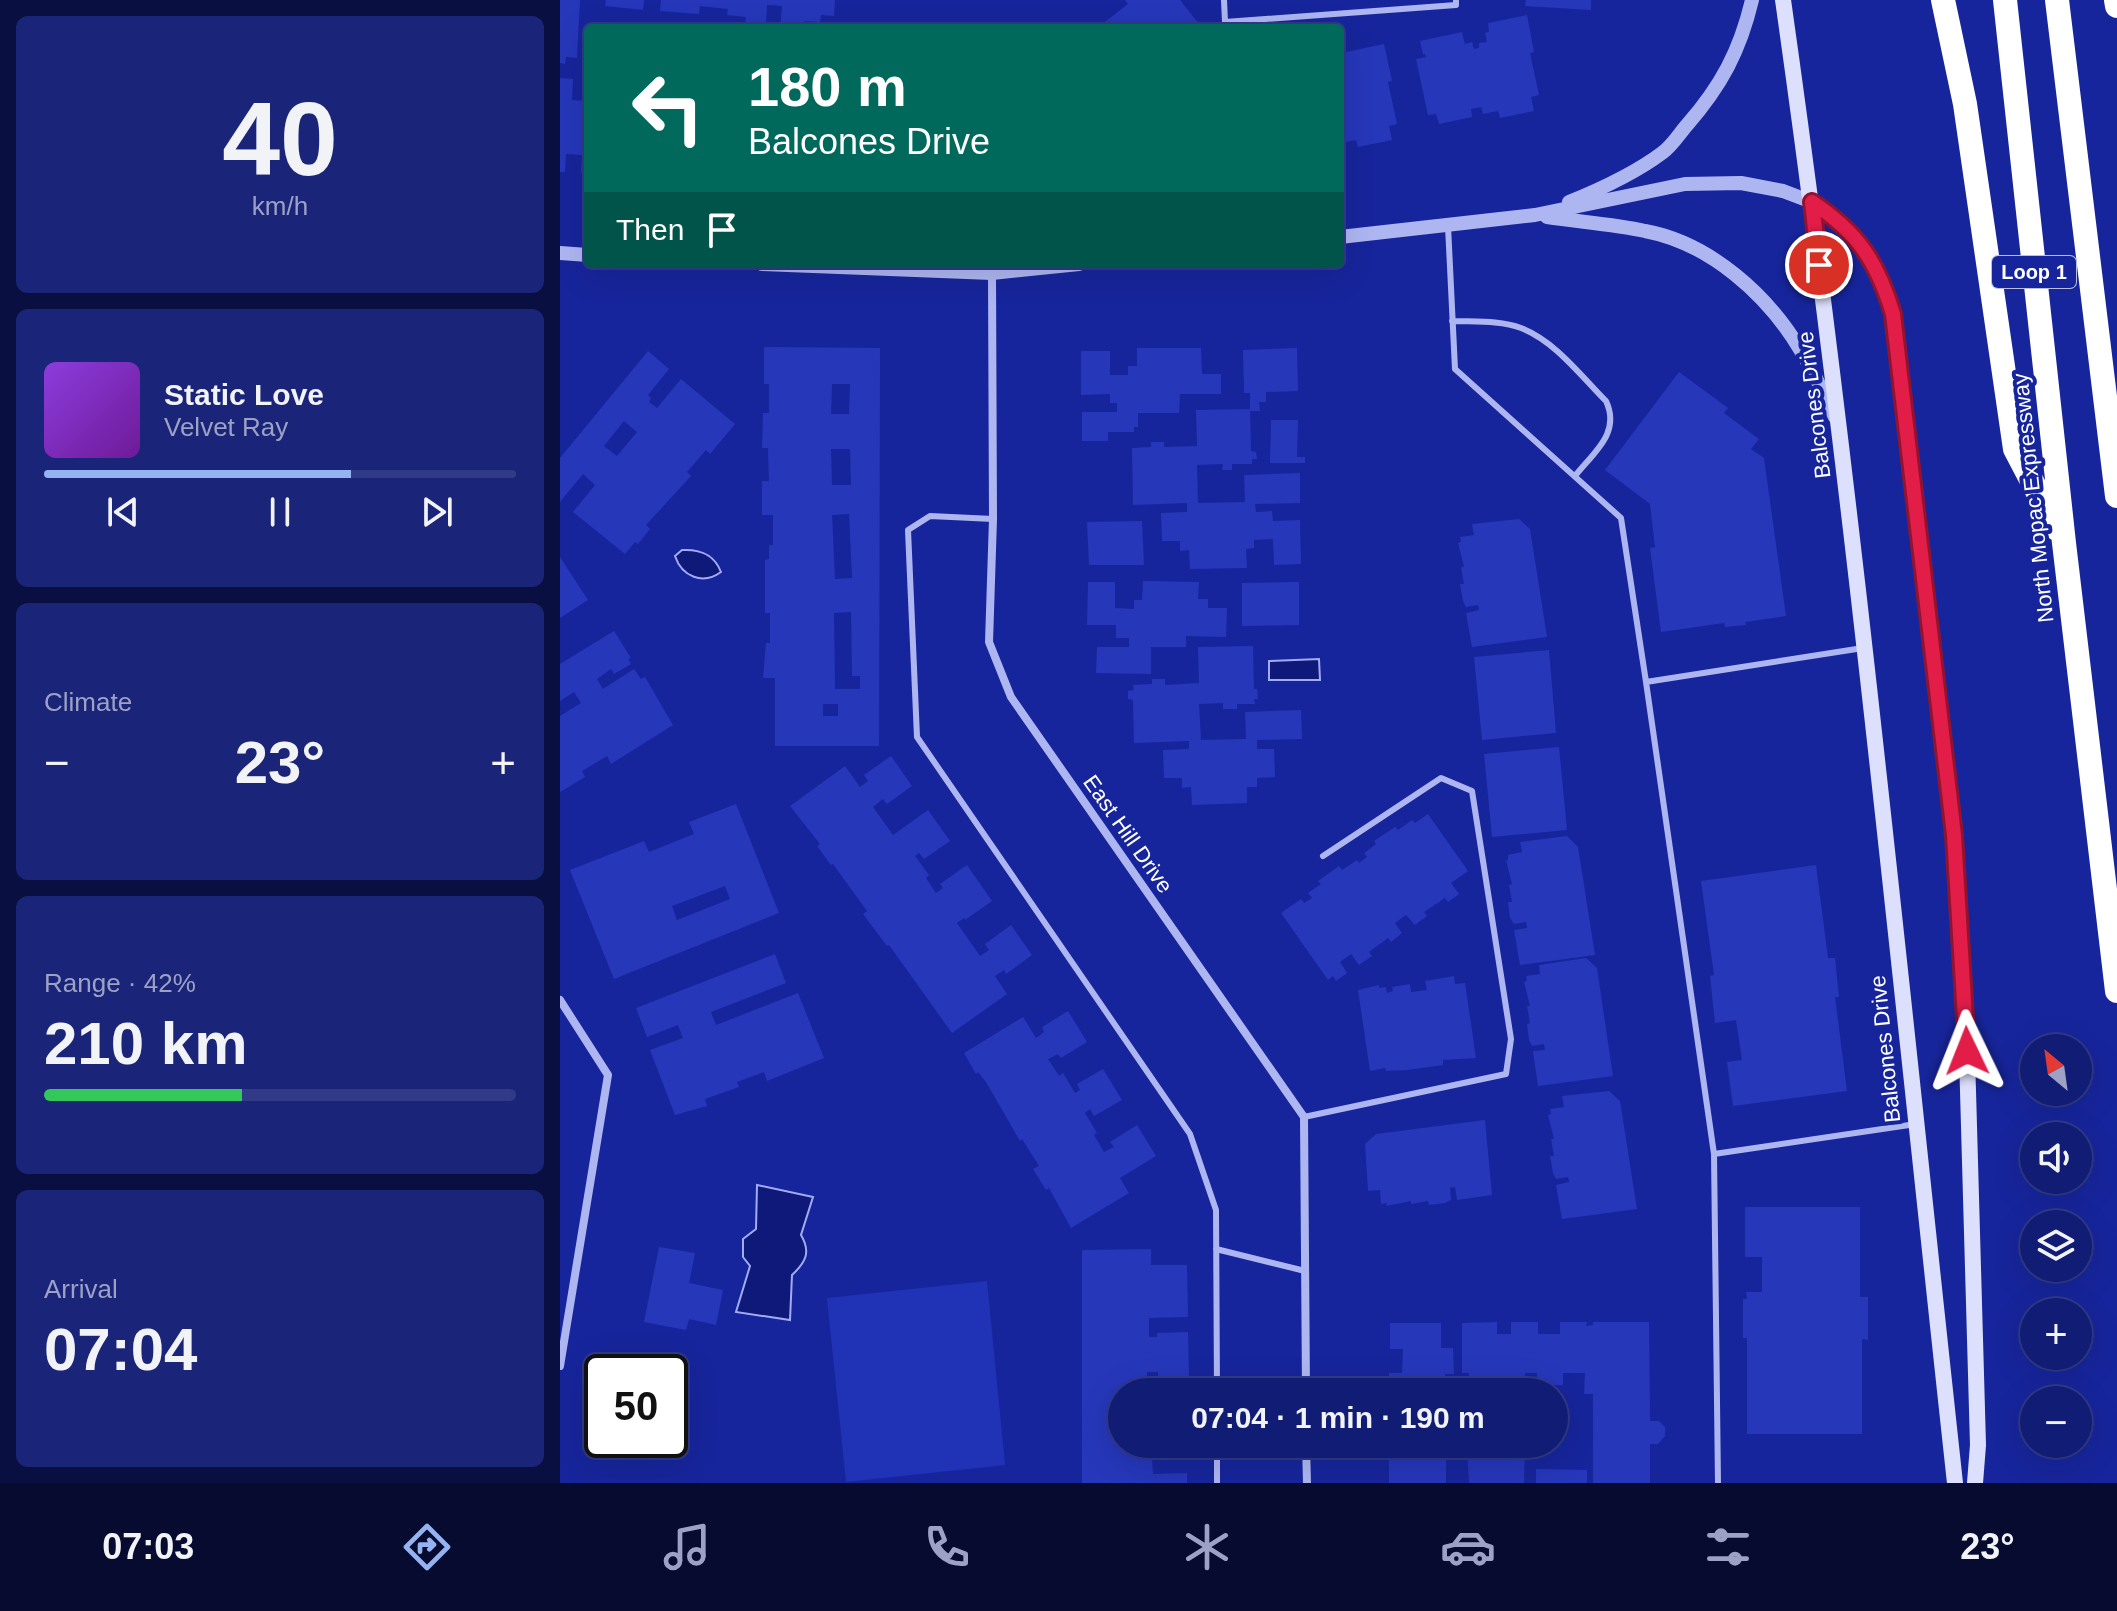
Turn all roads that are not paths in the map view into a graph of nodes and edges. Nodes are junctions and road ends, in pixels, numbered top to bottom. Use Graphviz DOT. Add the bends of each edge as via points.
graph roads {
  1 [pos="1224,0"];
  2 [pos="1456,0"];
  3 [pos="1752,0"];
  4 [pos="1783,0"];
  5 [pos="1943,0"];
  6 [pos="2005,0"];
  7 [pos="2057,0"];
  8 [pos="2116,0"];
  9 [pos="2117,6"];
  10 [pos="1225,24"];
  11 [pos="1237,24"];
  12 [pos="1812,202"];
  13 [pos="1535,215"];
  14 [pos="1448,225"];
  15 [pos="1344,237"];
  16 [pos="560,253"];
  17 [pos="584,255"];
  18 [pos="864,268"];
  19 [pos="1040,268"];
  20 [pos="992,273"];
  21 [pos="1452,321"];
  22 [pos="1838,424"];
  23 [pos="1575,476"];
  24 [pos="2117,496"];
  25 [pos="993,519"];
  26 [pos="2064,543"];
  27 [pos="1863,648"];
  28 [pos="1646,682"];
  29 [pos="1323,856"];
  30 [pos="2117,991"];
  31 [pos="560,1000"];
  32 [pos="1304,1117"];
  33 [pos="1916,1124"];
  34 [pos="1714,1154"];
  35 [pos="1216,1249"];
  36 [pos="1305,1271"];
  37 [pos="560,1366"];
  38 [pos="1217,1378"];
  39 [pos="1306,1378"];
  40 [pos="1217,1458"];
  41 [pos="1306,1458"];
  42 [pos="1217,1483"];
  43 [pos="1307,1483"];
  44 [pos="1718,1483"];
  45 [pos="1955,1483"];
  46 [pos="1975,1483"];
  1 -- 10 [label="lane"];
  2 -- 11 [label="lane" via="1456,5"];
  3 -- 13 [label="street" via="1729,69 1664,151 1608,186"];
  4 -- 12 [label="main road, Balcones Drive"];
  5 -- 26 [label="highway" via="1965,104 2015,449"];
  6 -- 26 [label="highway, North Mopac Expressway / Loop 1"];
  7 -- 24 [label="highway"];
  8 -- 9 [label="highway"];
  12 -- 13 [label="street" via="1741,183 1685,184"];
  12 -- 22 [label="main road, Balcones Drive"];
  12 -- 46 [label="main road" via="1841,222 1860,244 1883,281 1893,314 1954,835 1966,1036"];
  13 -- 14 [label="street"];
  13 -- 22 [label="street" via="1648,231 1696,249 1732,272 1781,322"];
  14 -- 15 [label="street"];
  14 -- 21 [label="lane"];
  16 -- 17 [label="street"];
  18 -- 20 [label="street"];
  19 -- 20 [label="street"];
  20 -- 25 [label="street, East Hill Drive"];
  21 -- 23 [label="lane" via="1455,369"];
  21 -- 23 [label="lane" via="1522,328 1545,341 1606,401 1612,430"];
  22 -- 27 [label="main road, Balcones Drive"];
  23 -- 28 [label="lane" via="1621,518"];
  25 -- 32 [label="street, East Hill Drive" via="989,642 1011,697"];
  25 -- 35 [label="lane" via="930,516 908,530 917,737 1190,1134 1216,1210"];
  26 -- 30 [label="highway, North Mopac Expressway / Loop 1"];
  27 -- 28 [label="lane"];
  27 -- 33 [label="main road, Balcones Drive"];
  28 -- 34 [label="lane"];
  29 -- 32 [label="lane" via="1441,778 1472,791 1511,1039 1506,1074"];
  31 -- 37 [label="street" via="608,1075"];
  32 -- 36 [label="street"];
  33 -- 34 [label="lane"];
  33 -- 45 [label="main road, Balcones Drive"];
  34 -- 44 [label="lane"];
  35 -- 36 [label="lane"];
  35 -- 38 [label="lane"];
  36 -- 39 [label="street"];
  40 -- 42 [label="lane"];
  41 -- 43 [label="street"];
}
